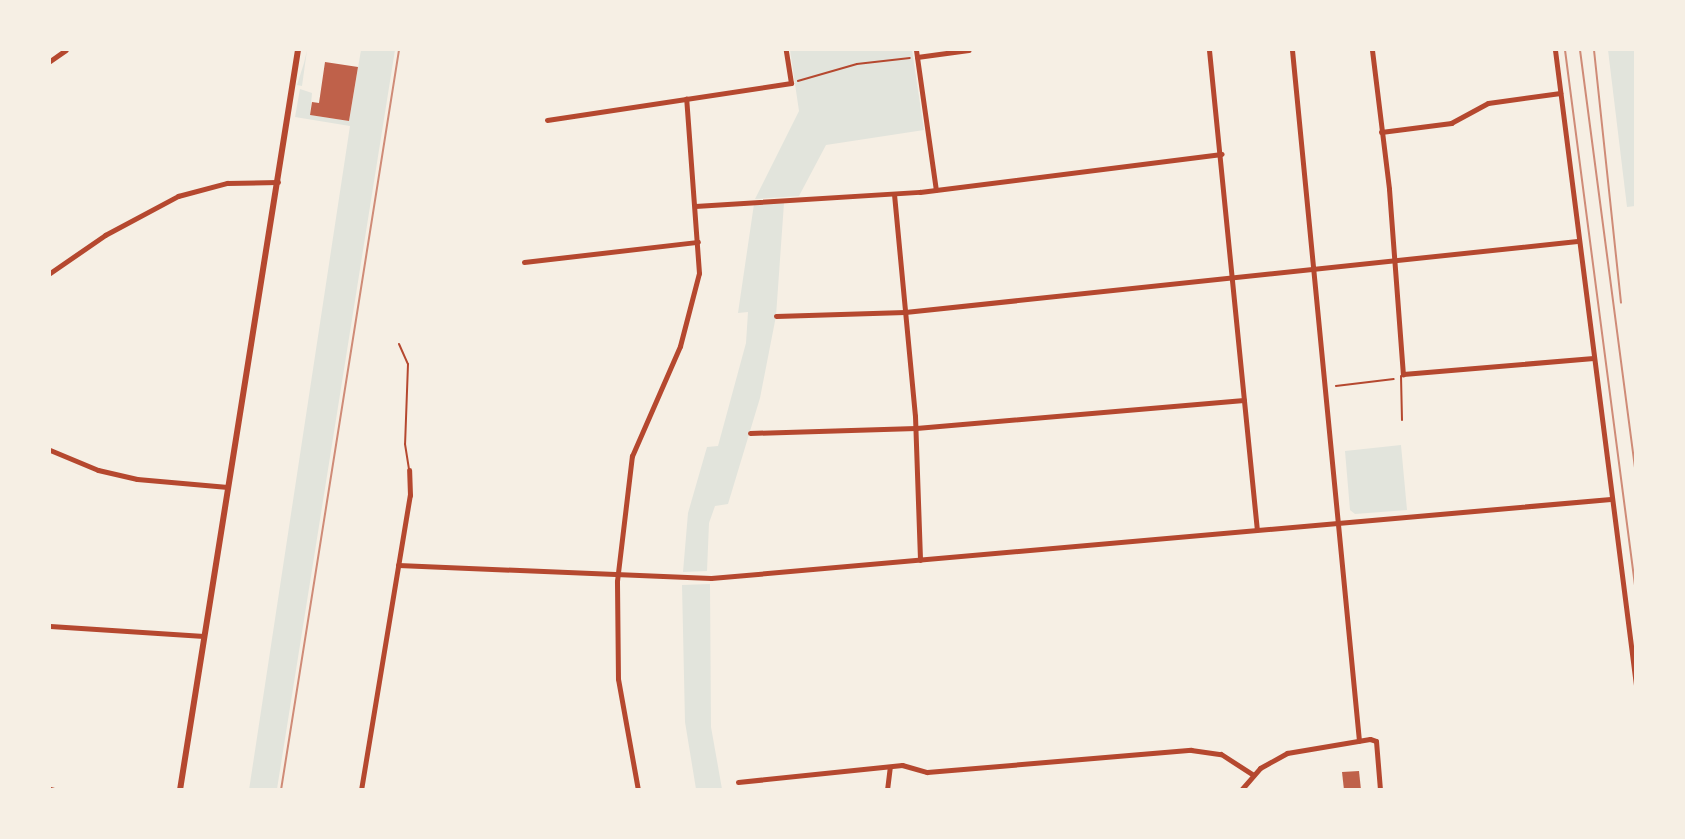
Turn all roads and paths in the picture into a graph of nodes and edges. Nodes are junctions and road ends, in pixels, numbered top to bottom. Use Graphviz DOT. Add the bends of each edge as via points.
graph roads {
  1 [pos="66,50"];
  2 [pos="298,50"];
  3 [pos="786,50"];
  4 [pos="916,50"];
  5 [pos="969,50"];
  6 [pos="1209,50"];
  7 [pos="1292,50"];
  8 [pos="1372,50"];
  9 [pos="1554,50"];
  10 [pos="917,57"];
  11 [pos="50,61"];
  12 [pos="791,83"];
  13 [pos="1560,93"];
  14 [pos="686,98"];
  15 [pos="547,120"];
  16 [pos="1381,132"];
  17 [pos="1222,154"];
  18 [pos="278,182"];
  19 [pos="936,190"];
  20 [pos="894,194"];
  21 [pos="695,206"];
  22 [pos="1577,241"];
  23 [pos="698,242"];
  24 [pos="1395,258"];
  25 [pos="524,262"];
  26 [pos="1316,266"];
  27 [pos="50,273"];
  28 [pos="1234,275"];
  29 [pos="905,312"];
  30 [pos="776,316"];
  31 [pos="399,344"];
  32 [pos="1593,358"];
  33 [pos="1403,374"];
  34 [pos="1336,386"];
  35 [pos="1244,399"];
  36 [pos="1402,420"];
  37 [pos="915,428"];
  38 [pos="750,433"];
  39 [pos="50,450"];
  40 [pos="409,470"];
  41 [pos="228,487"];
  42 [pos="1611,499"];
  43 [pos="1340,522"];
  44 [pos="1257,530"];
  45 [pos="920,560"];
  46 [pos="398,565"];
  47 [pos="617,575"];
  48 [pos="50,626"];
  49 [pos="204,636"];
  50 [pos="1635,685"];
  51 [pos="1359,741"];
  52 [pos="890,767"];
  53 [pos="1253,775"];
  54 [pos="738,782"];
  55 [pos="50,789"];
  56 [pos="54,789"];
  57 [pos="180,789"];
  58 [pos="361,789"];
  59 [pos="638,789"];
  60 [pos="887,789"];
  61 [pos="1241,789"];
  62 [pos="1380,789"];
  1 -- 11 [label="street"];
  2 -- 18 [label="street"];
  3 -- 12 [label="street"];
  4 -- 10 [label="street"];
  5 -- 10 [label="street"];
  6 -- 17 [label="street"];
  7 -- 26 [label="street"];
  8 -- 16 [label="street"];
  9 -- 13 [label="street"];
  10 -- 12 [label="path" via="857,64"];
  10 -- 19 [label="street"];
  12 -- 14 [label="street"];
  13 -- 16 [label="street" via="1488,103 1451,123"];
  13 -- 22 [label="street"];
  14 -- 15 [label="street"];
  14 -- 21 [label="street"];
  16 -- 24 [label="street"];
  17 -- 19 [label="street"];
  17 -- 28 [label="street"];
  18 -- 27 [label="street" via="227,183 178,196 105,235"];
  18 -- 41 [label="street"];
  19 -- 20 [label="street"];
  20 -- 21 [label="street"];
  20 -- 29 [label="street"];
  21 -- 23 [label="street"];
  22 -- 24 [label="street"];
  22 -- 32 [label="street"];
  23 -- 25 [label="street"];
  23 -- 47 [label="street" via="699,273 690,317 632,456"];
  24 -- 26 [label="street"];
  24 -- 33 [label="street"];
  26 -- 28 [label="street"];
  26 -- 43 [label="street"];
  28 -- 29 [label="street"];
  28 -- 35 [label="street"];
  29 -- 30 [label="street"];
  29 -- 37 [label="street"];
  31 -- 40 [label="lane" via="408,364 405,444"];
  32 -- 33 [label="street"];
  32 -- 42 [label="street"];
  33 -- 34 [label="path" via="1395,379"];
  33 -- 36 [label="lane" via="1399,378"];
  35 -- 37 [label="street"];
  35 -- 44 [label="street"];
  37 -- 38 [label="street"];
  37 -- 45 [label="street"];
  39 -- 41 [label="street" via="98,470 137,479"];
  40 -- 46 [label="street" via="410,495"];
  41 -- 49 [label="street"];
  42 -- 43 [label="street"];
  42 -- 50 [label="street"];
  43 -- 44 [label="street"];
  43 -- 51 [label="street"];
  44 -- 45 [label="street"];
  45 -- 47 [label="street" via="711,578"];
  46 -- 47 [label="street"];
  46 -- 58 [label="street"];
  47 -- 59 [label="street" via="618,679"];
  48 -- 49 [label="street"];
  49 -- 57 [label="street"];
  51 -- 53 [label="street" via="1287,753"];
  51 -- 62 [label="street" via="1376,741"];
  52 -- 53 [label="street" via="910,766 927,772 1191,750 1221,754"];
  52 -- 54 [label="street"];
  52 -- 60 [label="street"];
  53 -- 61 [label="street"];
  55 -- 56 [label="street"];
}
